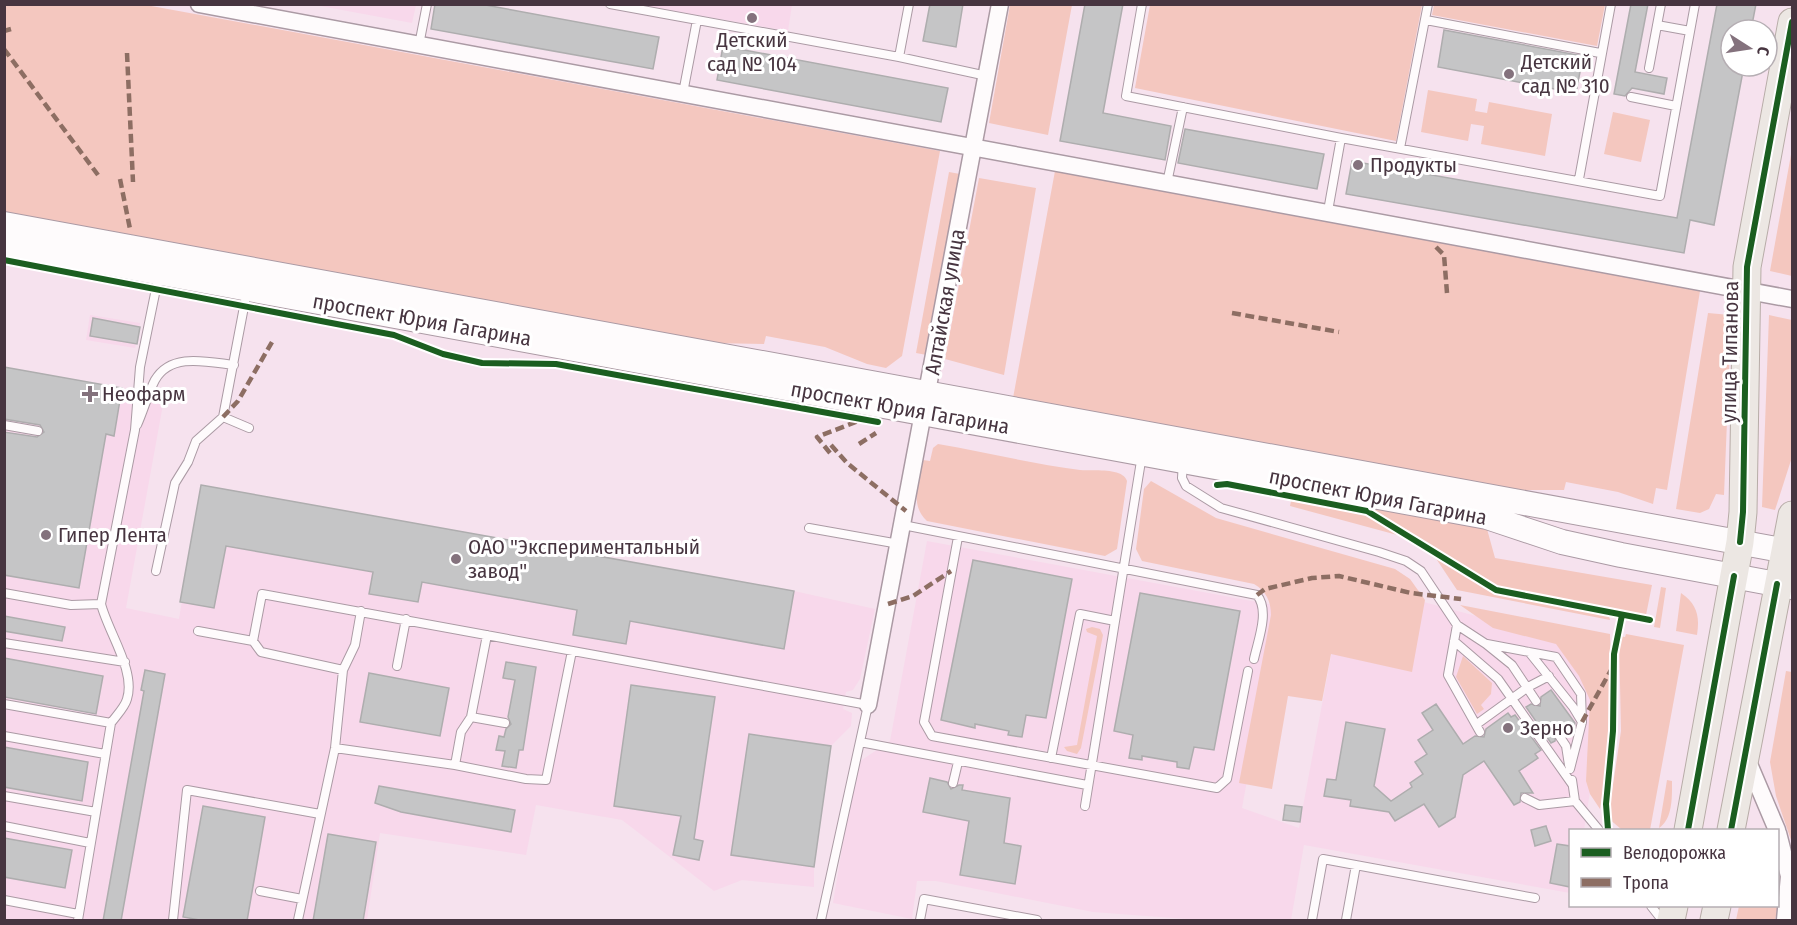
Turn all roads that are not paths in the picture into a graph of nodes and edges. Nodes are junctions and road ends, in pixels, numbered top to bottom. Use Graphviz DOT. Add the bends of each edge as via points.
graph roads {
  1 [pos="199,4"];
  2 [pos="427,4"];
  3 [pos="610,4"];
  4 [pos="909,4"];
  5 [pos="1000,4"];
  6 [pos="1142,4"];
  7 [pos="1428,4"];
  8 [pos="1611,4"];
  9 [pos="1661,4"];
  10 [pos="1695,4"];
  11 [pos="697,20"];
  12 [pos="1426,20"];
  13 [pos="1792,22"];
  14 [pos="1657,24"];
  15 [pos="1690,31"];
  16 [pos="419,45"];
  17 [pos="1600,54"];
  18 [pos="899,57"];
  19 [pos="1649,68"];
  20 [pos="987,76"];
  21 [pos="683,93"];
  22 [pos="1631,98"];
  23 [pos="1676,106"];
  24 [pos="1182,107"];
  25 [pos="1341,138"];
  26 [pos="974,146"];
  27 [pos="1400,148"];
  28 [pos="1579,179"];
  29 [pos="1167,183"];
  30 [pos="1328,211"];
  31 [pos="4,224"];
  32 [pos="4,244"];
  33 [pos="161,263"];
  34 [pos="249,279"];
  35 [pos="1748,290"];
  36 [pos="1792,299"];
  37 [pos="234,365"];
  38 [pos="927,403"];
  39 [pos="223,417"];
  40 [pos="4,425"];
  41 [pos="249,428"];
  42 [pos="135,430"];
  43 [pos="38,432"];
  44 [pos="1144,443"];
  45 [pos="1185,451"];
  46 [pos="1792,515"];
  47 [pos="903,525"];
  48 [pos="809,528"];
  49 [pos="957,537"];
  50 [pos="1740,542"];
  51 [pos="899,544"];
  52 [pos="1788,551"];
  53 [pos="1124,569"];
  54 [pos="156,571"];
  55 [pos="1734,576"];
  56 [pos="1785,585"];
  57 [pos="4,593"];
  58 [pos="101,604"];
  59 [pos="361,611"];
  60 [pos="406,619"];
  61 [pos="1115,621"];
  62 [pos="1457,625"];
  63 [pos="198,631"];
  64 [pos="487,635"];
  65 [pos="253,641"];
  66 [pos="1454,641"];
  67 [pos="4,643"];
  68 [pos="1486,644"];
  69 [pos="572,651"];
  70 [pos="1529,652"];
  71 [pos="1254,659"];
  72 [pos="125,662"];
  73 [pos="397,666"];
  74 [pos="343,670"];
  75 [pos="1248,671"];
  76 [pos="1549,676"];
  77 [pos="1528,687"];
  78 [pos="1512,698"];
  79 [pos="1536,701"];
  80 [pos="4,704"];
  81 [pos="868,705"];
  82 [pos="471,717"];
  83 [pos="1582,722"];
  84 [pos="111,723"];
  85 [pos="505,723"];
  86 [pos="4,736"];
  87 [pos="1560,737"];
  88 [pos="860,742"];
  89 [pos="335,748"];
  90 [pos="105,754"];
  91 [pos="1745,755"];
  92 [pos="1051,758"];
  93 [pos="958,762"];
  94 [pos="455,765"];
  95 [pos="1091,765"];
  96 [pos="1570,770"];
  97 [pos="953,783"];
  98 [pos="1572,784"];
  99 [pos="1087,785"];
  100 [pos="4,796"];
  101 [pos="1525,798"];
  102 [pos="1575,801"];
  103 [pos="1085,806"];
  104 [pos="96,812"];
  105 [pos="320,814"];
  106 [pos="4,826"];
  107 [pos="1590,826"];
  108 [pos="1688,829"];
  109 [pos="1731,829"];
  110 [pos="1776,829"];
  111 [pos="1779,839"];
  112 [pos="90,843"];
  113 [pos="1356,865"];
  114 [pos="260,891"];
  115 [pos="1535,898"];
  116 [pos="302,899"];
  117 [pos="4,900"];
  118 [pos="1653,907"];
  119 [pos="78,917"];
  120 [pos="173,921"];
  121 [pos="298,921"];
  122 [pos="821,921"];
  123 [pos="920,921"];
  124 [pos="1037,921"];
  125 [pos="1312,921"];
  126 [pos="1346,921"];
  127 [pos="1662,921"];
  128 [pos="1785,921"];
  1 -- 16 [label="street"];
  2 -- 16 [label="lane"];
  3 -- 11 [label="lane"];
  4 -- 18 [label="lane"];
  5 -- 20 [label="street, Алтайская улица"];
  6 -- 24 [label="lane" via="1126,96"];
  7 -- 12 [label="lane"];
  8 -- 17 [label="lane"];
  9 -- 14 [label="lane"];
  10 -- 15 [label="lane"];
  11 -- 18 [label="lane"];
  11 -- 21 [label="lane"];
  12 -- 17 [label="lane"];
  12 -- 27 [label="lane"];
  13 -- 35 [label="main road, улица Типанова" via="1747,267"];
  14 -- 15 [label="lane"];
  14 -- 19 [label="lane"];
  15 -- 23 [label="lane"];
  16 -- 21 [label="street"];
  17 -- 28 [label="lane"];
  18 -- 20 [label="lane"];
  20 -- 26 [label="street, Алтайская улица"];
  21 -- 26 [label="street"];
  22 -- 23 [label="lane"];
  23 -- 28 [label="lane" via="1660,195"];
  24 -- 25 [label="lane"];
  24 -- 29 [label="lane"];
  25 -- 27 [label="lane"];
  25 -- 30 [label="lane"];
  26 -- 29 [label="street"];
  26 -- 38 [label="street, Алтайская улица"];
  27 -- 28 [label="lane"];
  29 -- 30 [label="street"];
  30 -- 35 [label="street"];
  31 -- 33 [label="main road, проспект Юрия Гагарина"];
  32 -- 33 [label="main road, проспект Юрия Гагарина"];
  33 -- 34 [label="main road, проспект Юрия Гагарина"];
  33 -- 42 [label="lane" via="140,366"];
  34 -- 37 [label="lane"];
  34 -- 38 [label="main road, проспект Юрия Гагарина"];
  35 -- 36 [label="street"];
  35 -- 50 [label="main road, улица Типанова"];
  37 -- 39 [label="lane"];
  37 -- 42 [label="lane" via="186,360 169,366 155,380"];
  38 -- 44 [label="main road, проспект Юрия Гагарина"];
  38 -- 47 [label="street, Алтайская улица"];
  39 -- 41 [label="lane"];
  39 -- 54 [label="lane" via="196,441 175,483"];
  40 -- 43 [label="lane"];
  42 -- 58 [label="lane"];
  44 -- 45 [label="main road, проспект Юрия Гагарина"];
  44 -- 53 [label="lane"];
  45 -- 50 [label="main road, проспект Юрия Гагарина"];
  45 -- 55 [label="main road, проспект Юрия Гагарина" via="1487,517 1562,542"];
  45 -- 62 [label="lane" via="1182,478 1186,486 1221,508 1406,561 1421,572"];
  46 -- 52 [label="main road"];
  47 -- 49 [label="lane"];
  47 -- 51 [label="street, Алтайская улица"];
  48 -- 51 [label="lane"];
  49 -- 53 [label="lane"];
  49 -- 92 [label="lane" via="924,722 932,736"];
  50 -- 52 [label="main road, проспект Юрия Гагарина"];
  50 -- 55 [label="main road, улица Типанова"];
  51 -- 81 [label="street, Алтайская улица"];
  52 -- 56 [label="main road"];
  53 -- 61 [label="lane"];
  53 -- 71 [label="lane" via="1257,595 1263,610"];
  55 -- 56 [label="main road, проспект Юрия Гагарина"];
  55 -- 108 [label="main road, улица Типанова"];
  56 -- 91 [label="main road"];
  57 -- 58 [label="lane" via="71,605"];
  58 -- 72 [label="lane" via="108,629"];
  59 -- 60 [label="lane"];
  59 -- 65 [label="lane" via="262,594"];
  59 -- 74 [label="lane" via="355,645"];
  60 -- 64 [label="lane"];
  60 -- 73 [label="lane"];
  61 -- 92 [label="lane" via="1080,614"];
  61 -- 95 [label="lane"];
  62 -- 66 [label="lane"];
  62 -- 68 [label="lane"];
  63 -- 65 [label="lane"];
  64 -- 69 [label="lane"];
  64 -- 82 [label="lane"];
  65 -- 74 [label="lane" via="261,652"];
  66 -- 78 [label="lane" via="1498,679"];
  66 -- 78 [label="lane" via="1448,675 1479,728"];
  67 -- 72 [label="lane"];
  68 -- 70 [label="lane"];
  68 -- 77 [label="lane" via="1512,665"];
  69 -- 81 [label="lane"];
  69 -- 94 [label="lane" via="546,780"];
  70 -- 76 [label="lane"];
  70 -- 83 [label="lane" via="1556,657 1581,694"];
  72 -- 84 [label="lane" via="127,699"];
  74 -- 89 [label="lane"];
  75 -- 95 [label="lane" via="1227,779 1217,788"];
  76 -- 77 [label="lane"];
  76 -- 83 [label="lane"];
  77 -- 78 [label="lane"];
  77 -- 79 [label="lane"];
  78 -- 98 [label="lane"];
  80 -- 84 [label="lane"];
  81 -- 88 [label="lane"];
  82 -- 85 [label="lane"];
  82 -- 94 [label="lane" via="460,732"];
  83 -- 96 [label="lane"];
  84 -- 90 [label="lane"];
  86 -- 90 [label="lane"];
  87 -- 96 [label="lane" via="1566,746"];
  88 -- 93 [label="lane"];
  88 -- 122 [label="lane"];
  89 -- 94 [label="lane"];
  89 -- 105 [label="lane"];
  90 -- 104 [label="lane"];
  91 -- 109 [label="main road"];
  91 -- 110 [label="street"];
  92 -- 95 [label="lane"];
  93 -- 97 [label="lane"];
  93 -- 99 [label="lane"];
  95 -- 99 [label="lane"];
  96 -- 98 [label="lane"];
  98 -- 102 [label="lane"];
  99 -- 103 [label="lane"];
  100 -- 104 [label="lane"];
  101 -- 102 [label="lane" via="1539,805"];
  102 -- 107 [label="lane"];
  104 -- 112 [label="lane"];
  105 -- 116 [label="lane"];
  105 -- 120 [label="lane" via="187,790"];
  106 -- 112 [label="lane"];
  111 -- 128 [label="street" via="1789,876"];
  112 -- 119 [label="lane"];
  113 -- 115 [label="lane"];
  113 -- 125 [label="lane" via="1323,859"];
  113 -- 126 [label="lane"];
  114 -- 116 [label="lane"];
  116 -- 121 [label="lane"];
  117 -- 119 [label="lane"];
  118 -- 127 [label="lane"];
  123 -- 124 [label="lane" via="924,900"];
}
